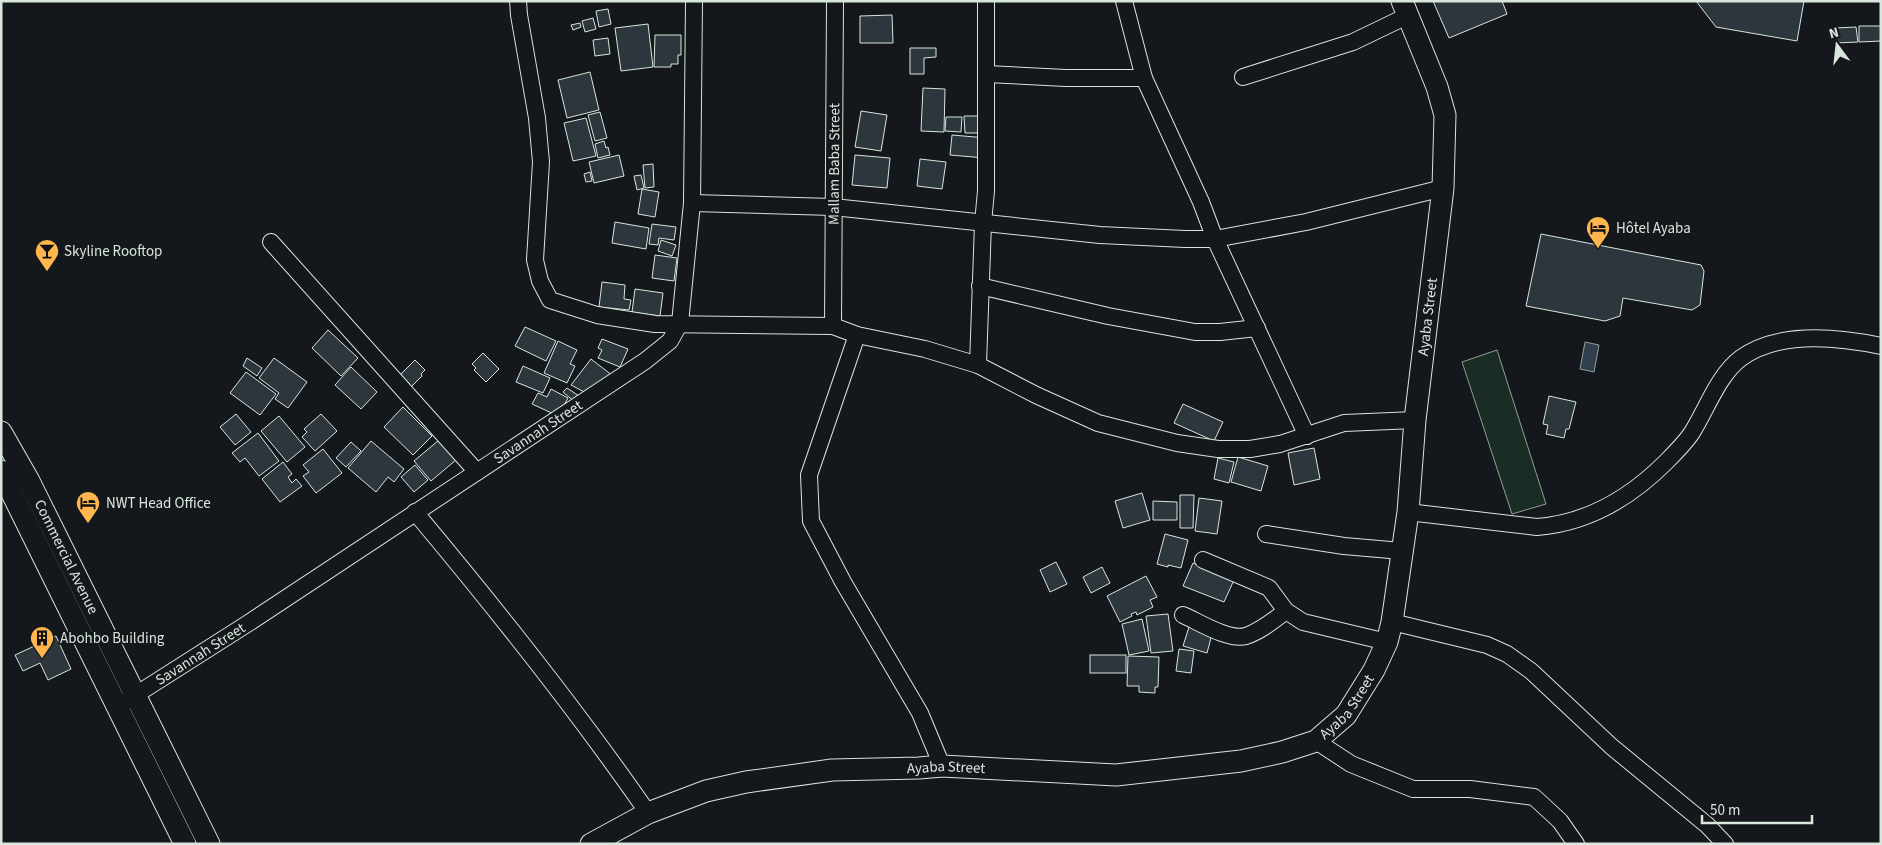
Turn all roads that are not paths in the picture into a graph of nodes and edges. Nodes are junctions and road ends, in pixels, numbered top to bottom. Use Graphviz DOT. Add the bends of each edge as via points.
graph roads {
  1 [pos="518,1"];
  2 [pos="694,1"];
  3 [pos="835,1"];
  4 [pos="986,1"];
  5 [pos="1124,1"];
  6 [pos="1406,8"];
  7 [pos="986,74"];
  8 [pos="1243,77"];
  9 [pos="1144,78"];
  10 [pos="1443,188"];
  11 [pos="692,203"];
  12 [pos="833,207"];
  13 [pos="982,223"];
  14 [pos="1215,239"];
  15 [pos="271,242"];
  16 [pos="980,286"];
  17 [pos="680,323"];
  18 [pos="832,326"];
  19 [pos="1257,328"];
  20 [pos="857,335"];
  21 [pos="1881,346"];
  22 [pos="978,365"];
  23 [pos="1415,420"];
  24 [pos="1,432"];
  25 [pos="1307,436"];
  26 [pos="1,471"];
  27 [pos="477,472"];
  28 [pos="415,512"];
  29 [pos="1408,512"];
  30 [pos="1266,534"];
  31 [pos="1402,551"];
  32 [pos="1203,560"];
  33 [pos="1286,611"];
  34 [pos="1183,615"];
  35 [pos="1392,622"];
  36 [pos="1386,642"];
  37 [pos="125,701"];
  38 [pos="1316,740"];
  39 [pos="942,766"];
  40 [pos="648,814"];
  41 [pos="594,843"];
  42 [pos="185,844"];
  43 [pos="209,844"];
  44 [pos="1576,844"];
  45 [pos="1725,844"];
  1 -- 17 [label="street" via="538,118 541,162 535,260 540,281 550,300 596,315 655,324"];
  2 -- 11 [label="street, Savannah Street"];
  3 -- 12 [label="street, Mallam Baba Street"];
  4 -- 7 [label="street"];
  5 -- 9 [label="street"];
  6 -- 8 [label="street" via="1353,42"];
  6 -- 10 [label="main road, Ayaba Street" via="1445,115"];
  7 -- 9 [label="street"];
  7 -- 13 [label="street" via="986,191"];
  9 -- 14 [label="street"];
  10 -- 14 [label="street" via="1306,222"];
  10 -- 23 [label="main road, Ayaba Street"];
  11 -- 12 [label="street"];
  11 -- 17 [label="street, Savannah Street"];
  12 -- 13 [label="street"];
  12 -- 18 [label="street, Mallam Baba Street"];
  13 -- 14 [label="street" via="1142,238"];
  13 -- 16 [label="street"];
  14 -- 19 [label="street"];
  15 -- 27 [label="street"];
  16 -- 19 [label="street" via="1108,316 1196,332"];
  16 -- 22 [label="street"];
  17 -- 18 [label="street"];
  17 -- 27 [label="street, Savannah Street" via="670,341 645,362"];
  18 -- 20 [label="street"];
  19 -- 25 [label="street"];
  20 -- 22 [label="street" via="925,349"];
  20 -- 39 [label="street" via="809,475 811,521 852,598 920,712"];
  21 -- 29 [label="street" via="1823,339 1793,340 1769,344 1740,358 1730,368 1691,434 1650,478 1613,504 1579,520 1537,527"];
  22 -- 25 [label="street" via="1036,396 1098,423 1177,442 1218,449 1250,449"];
  23 -- 25 [label="street" via="1344,423"];
  23 -- 29 [label="main road, Ayaba Street"];
  24 -- 37 [label="main road, Commercial Avenue" via="29,481"];
  26 -- 37 [label="main road, Commercial Avenue"];
  27 -- 28 [label="street, Savannah Street"];
  28 -- 37 [label="street, Savannah Street"];
  28 -- 40 [label="street" via="540,665"];
  29 -- 31 [label="main road, Ayaba Street"];
  30 -- 31 [label="street"];
  31 -- 35 [label="main road, Ayaba Street"];
  32 -- 33 [label="street" via="1269,588"];
  33 -- 34 [label="street" via="1244,637 1230,636"];
  33 -- 36 [label="street" via="1303,622"];
  35 -- 36 [label="main road, Ayaba Street"];
  35 -- 45 [label="street" via="1487,645 1507,654 1531,671 1612,747"];
  36 -- 38 [label="main road, Ayaba Street" via="1374,670 1346,715"];
  37 -- 42 [label="main road, Commercial Avenue"];
  37 -- 43 [label="main road, Commercial Avenue"];
  38 -- 39 [label="main road, Ayaba Street" via="1241,761 1116,775"];
  38 -- 44 [label="street" via="1351,764 1413,789 1470,789 1534,797 1560,821"];
  39 -- 40 [label="main road, Ayaba Street" via="832,770 746,782 706,791"];
  40 -- 41 [label="main road, Ayaba Street"];
}
